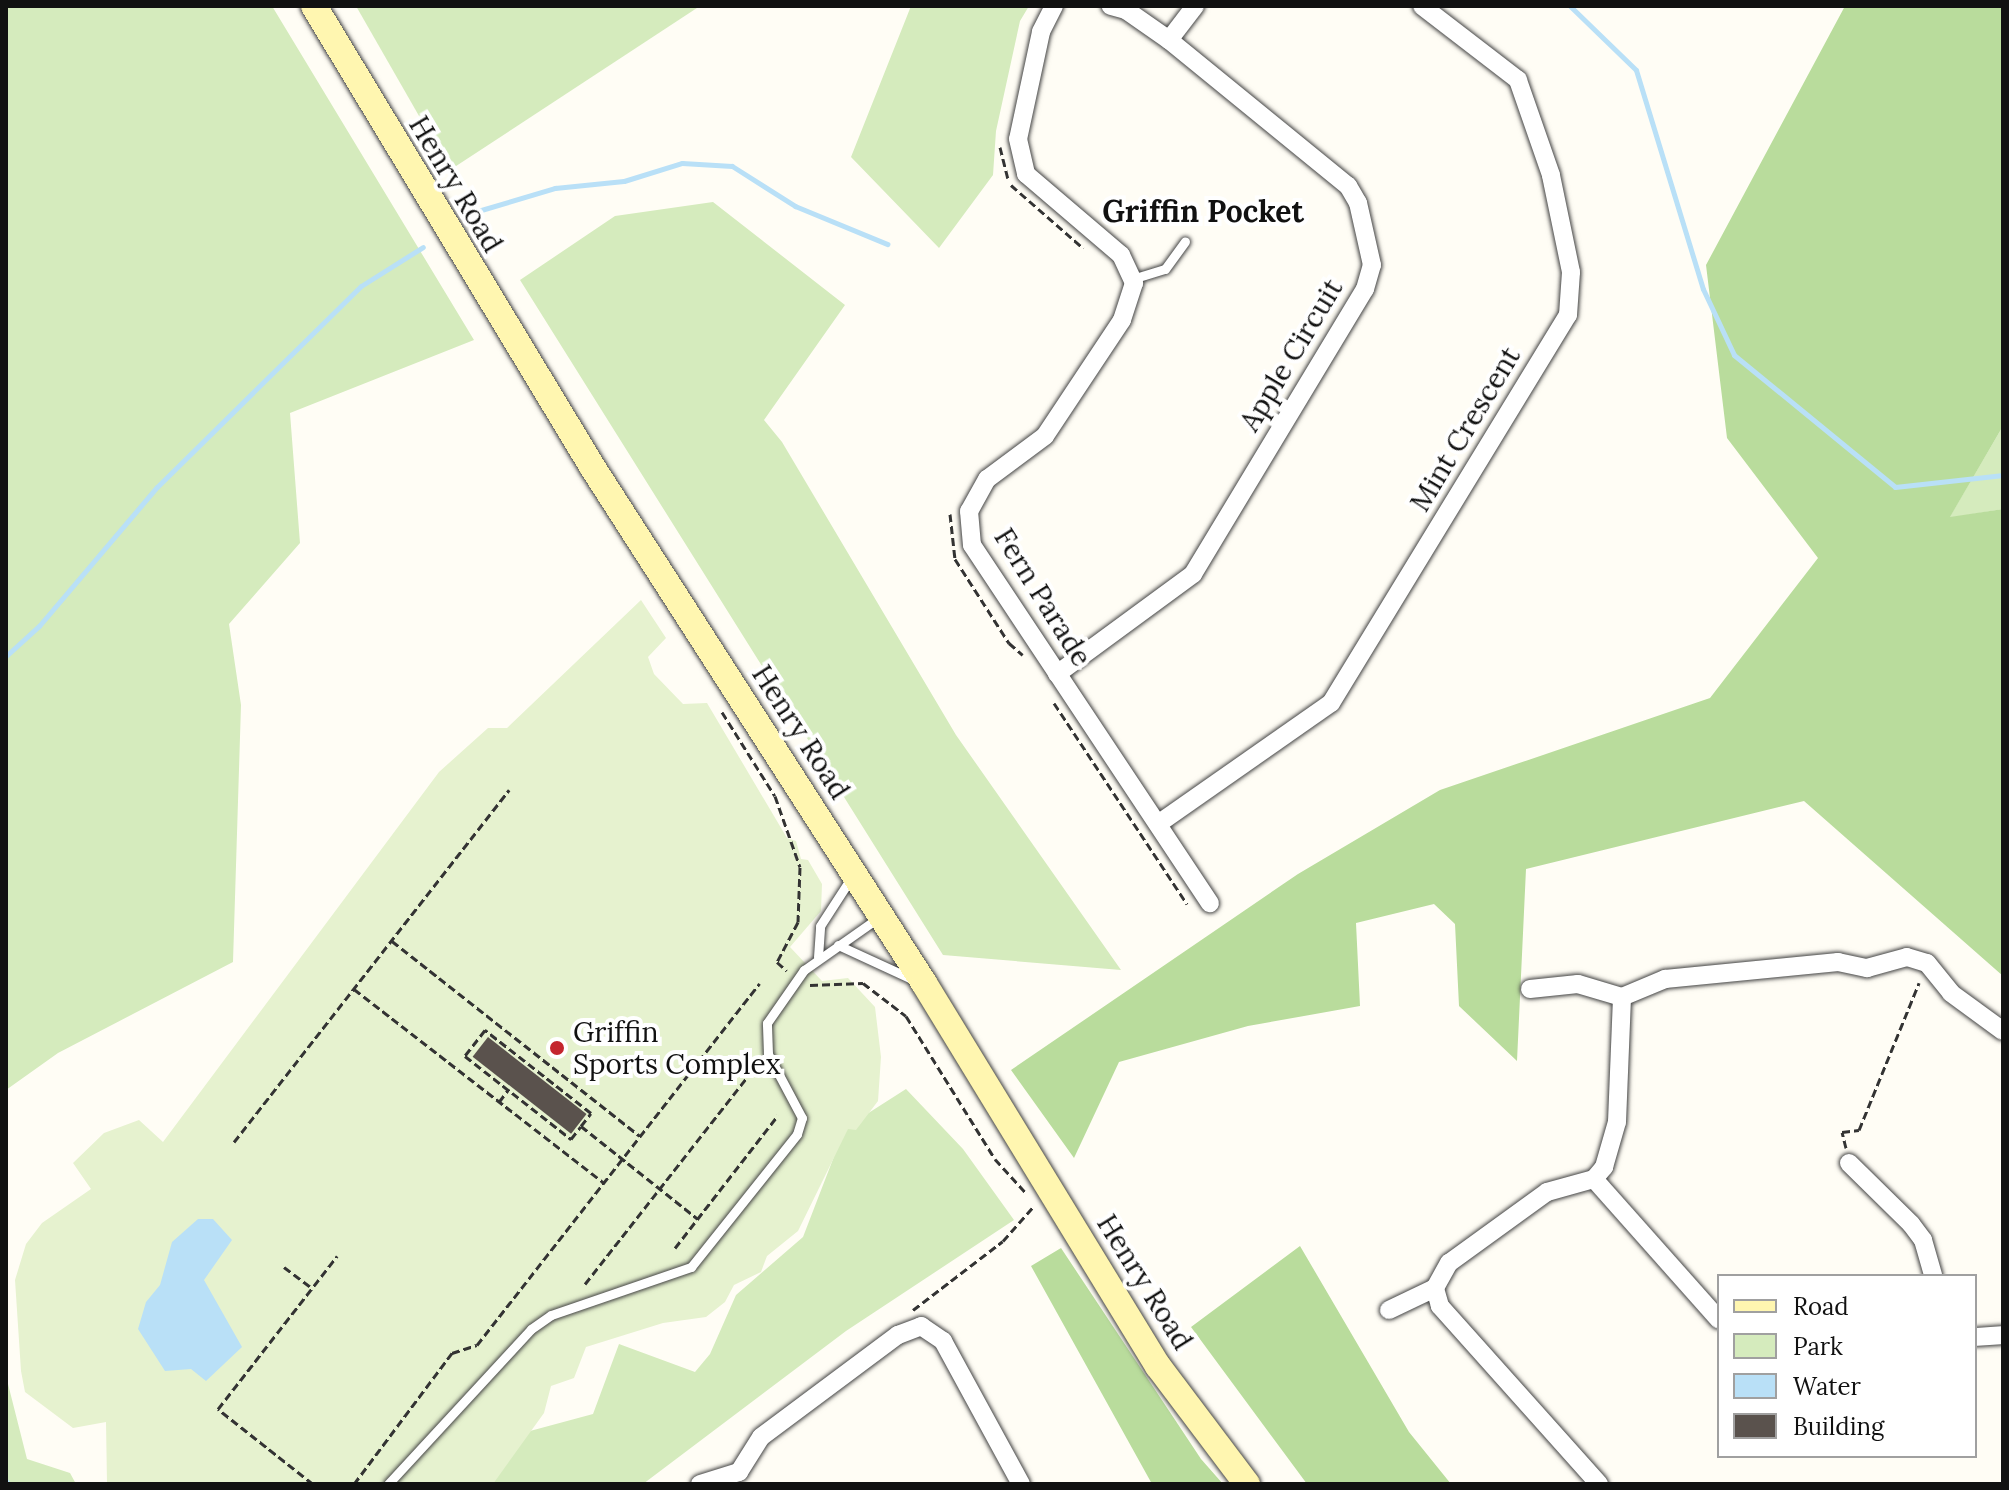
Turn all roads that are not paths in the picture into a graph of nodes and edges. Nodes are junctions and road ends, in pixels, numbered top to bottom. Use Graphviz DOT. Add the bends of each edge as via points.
graph roads {
  1 [pos="314,6"];
  2 [pos="1054,6"];
  3 [pos="1111,6"];
  4 [pos="1195,6"];
  5 [pos="1422,6"];
  6 [pos="1169,40"];
  7 [pos="1185,241"];
  8 [pos="1132,279"];
  9 [pos="1057,674"];
  10 [pos="1158,824"];
  11 [pos="854,873"];
  12 [pos="1210,903"];
  13 [pos="880,916"];
  14 [pos="838,945"];
  15 [pos="818,957"];
  16 [pos="924,983"];
  17 [pos="1530,989"];
  18 [pos="1622,997"];
  19 [pos="2003,1031"];
  20 [pos="1849,1163"];
  21 [pos="1594,1179"];
  22 [pos="1932,1274"];
  23 [pos="1435,1288"];
  24 [pos="1389,1310"];
  25 [pos="1717,1318"];
  26 [pos="2003,1335"];
  27 [pos="1977,1337"];
  28 [pos="743,1478"];
  29 [pos="388,1484"];
  30 [pos="700,1484"];
  31 [pos="1021,1484"];
  32 [pos="1247,1484"];
  33 [pos="1599,1484"];
  1 -- 11 [label="main road, Henry Road" via="593,468"];
  2 -- 8 [label="street" via="1041,32 1018,139 1026,174 1121,255"];
  3 -- 6 [label="street, Apple Circuit" via="1126,10"];
  4 -- 6 [label="street"];
  5 -- 10 [label="street, Mint Crescent" via="1518,80 1554,189 1571,272 1568,315 1331,703"];
  6 -- 9 [label="street, Apple Circuit" via="1348,186 1358,203 1372,265 1365,289 1193,574"];
  7 -- 8 [label="lane" via="1165,269"];
  8 -- 9 [label="street, Fern Parade" via="1122,320 1045,436 987,479 969,511 972,545"];
  9 -- 10 [label="street, Fern Parade"];
  10 -- 12 [label="street, Fern Parade"];
  11 -- 13 [label="main road, Henry Road"];
  11 -- 15 [label="lane" via="820,926"];
  13 -- 14 [label="lane"];
  13 -- 16 [label="main road, Henry Road"];
  14 -- 15 [label="lane"];
  14 -- 16 [label="lane" via="890,973"];
  15 -- 29 [label="lane" via="767,1023 765,1038 778,1075 800,1107 797,1134 691,1267 551,1315 531,1329"];
  16 -- 32 [label="main road, Henry Road" via="1158,1366"];
  17 -- 18 [label="street" via="1578,984"];
  18 -- 19 [label="street" via="1665,979 1838,962 1867,968 1907,957 1927,963 1951,993"];
  18 -- 21 [label="street" via="1617,1122 1604,1167"];
  20 -- 22 [label="street" via="1917,1232"];
  21 -- 23 [label="street" via="1547,1192 1449,1263"];
  21 -- 25 [label="street"];
  23 -- 24 [label="street"];
  23 -- 33 [label="street" via="1440,1306"];
  26 -- 27 [label="street"];
  28 -- 30 [label="street"];
  28 -- 31 [label="street" via="761,1437 921,1327 943,1341"];
}
